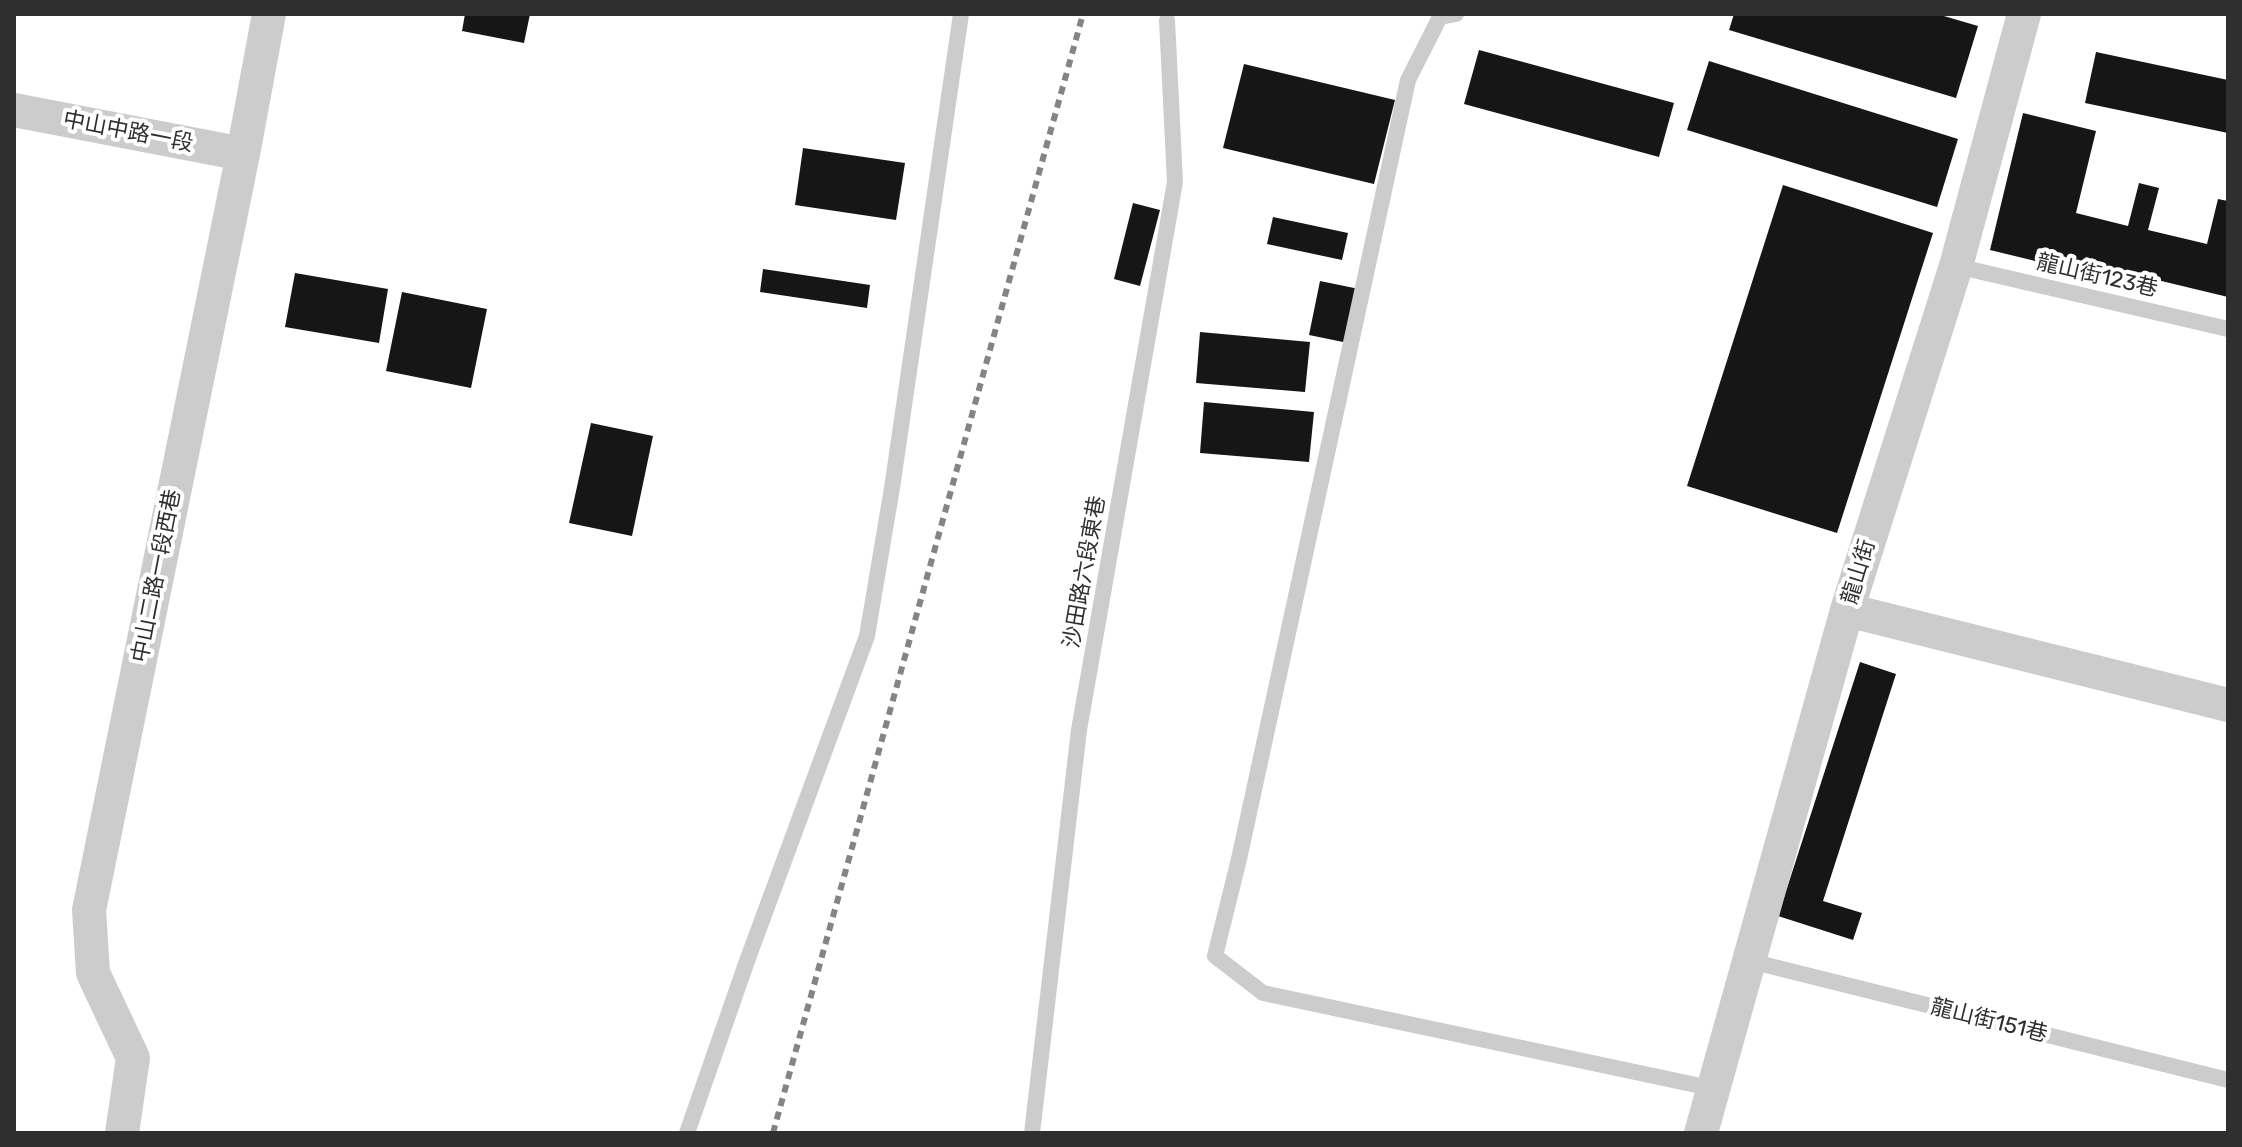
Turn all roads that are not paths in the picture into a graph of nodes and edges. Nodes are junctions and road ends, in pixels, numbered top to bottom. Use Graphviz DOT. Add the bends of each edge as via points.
graph roads {
  1 [pos="269,14"];
  2 [pos="961,14"];
  3 [pos="1456,14"];
  4 [pos="2024,14"];
  5 [pos="1167,20"];
  6 [pos="14,110"];
  7 [pos="243,154"];
  8 [pos="1956,266"];
  9 [pos="2228,329"];
  10 [pos="1847,610"];
  11 [pos="2228,705"];
  12 [pos="1750,961"];
  13 [pos="2228,1080"];
  14 [pos="1715,1089"];
  15 [pos="122,1133"];
  16 [pos="687,1133"];
  17 [pos="1032,1133"];
  18 [pos="1701,1133"];
  1 -- 7 [label="street, 中山二路一段西巷"];
  2 -- 16 [label="lane" via="867,636"];
  3 -- 14 [label="lane" via="1440,17 1408,80 1215,956 1263,993"];
  4 -- 8 [label="street, 龍山街"];
  5 -- 17 [label="lane, 沙田路六段東巷" via="1175,182 1079,730"];
  6 -- 7 [label="street, 中山中路一段"];
  7 -- 15 [label="street, 中山二路一段西巷" via="89,910 93,973 133,1058"];
  8 -- 9 [label="lane, 龍山街123巷"];
  8 -- 10 [label="street, 龍山街"];
  10 -- 11 [label="street"];
  10 -- 12 [label="street, 龍山街"];
  12 -- 13 [label="lane, 龍山街151巷"];
  12 -- 14 [label="street, 龍山街"];
  14 -- 18 [label="street, 龍山街"];
}
